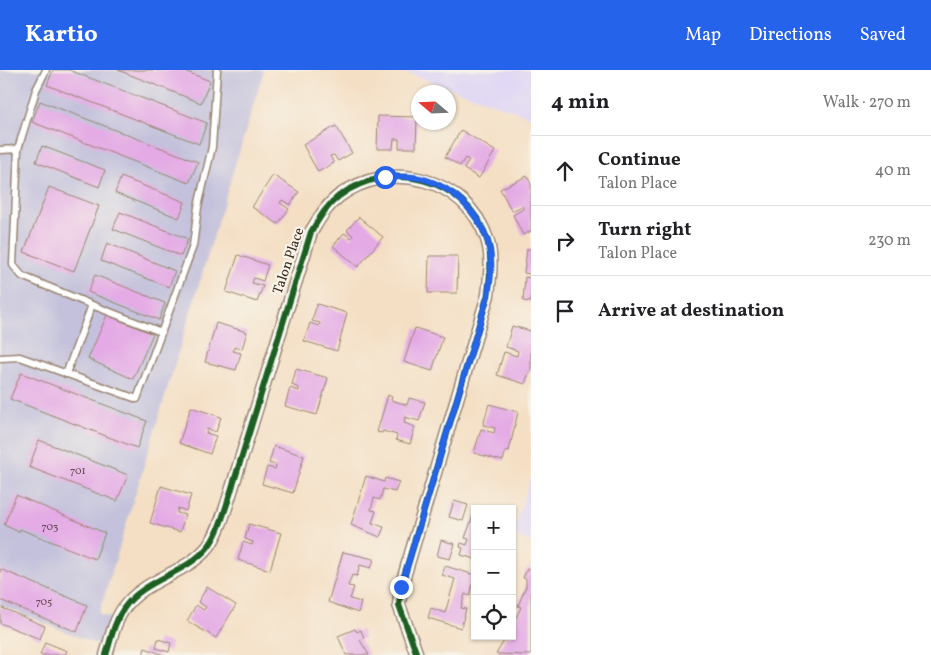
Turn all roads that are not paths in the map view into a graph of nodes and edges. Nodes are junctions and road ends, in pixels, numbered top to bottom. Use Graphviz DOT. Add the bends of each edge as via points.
graph roads {
  1 [pos="46,70"];
  2 [pos="216,70"];
  3 [pos="18,149"];
  4 [pos="0,150"];
  5 [pos="92,305"];
  6 [pos="161,332"];
  7 [pos="0,358"];
  8 [pos="66,374"];
  9 [pos="106,655"];
  10 [pos="417,655"];
  1 -- 3 [label="lane" via="36,90"];
  2 -- 6 [label="lane" via="212,146 193,246"];
  3 -- 4 [label="lane"];
  3 -- 5 [label="lane" via="13,265 22,276"];
  5 -- 6 [label="lane"];
  5 -- 8 [label="lane"];
  6 -- 8 [label="lane" via="137,400"];
  7 -- 8 [label="lane" via="20,357"];
  9 -- 10 [label="street, Talon Place" via="125,606 199,556 216,534 311,232 323,212 339,196 362,184 385,177 411,176 428,180 454,195 476,216 487,239 492,264 488,295 401,587 399,605"];
}
